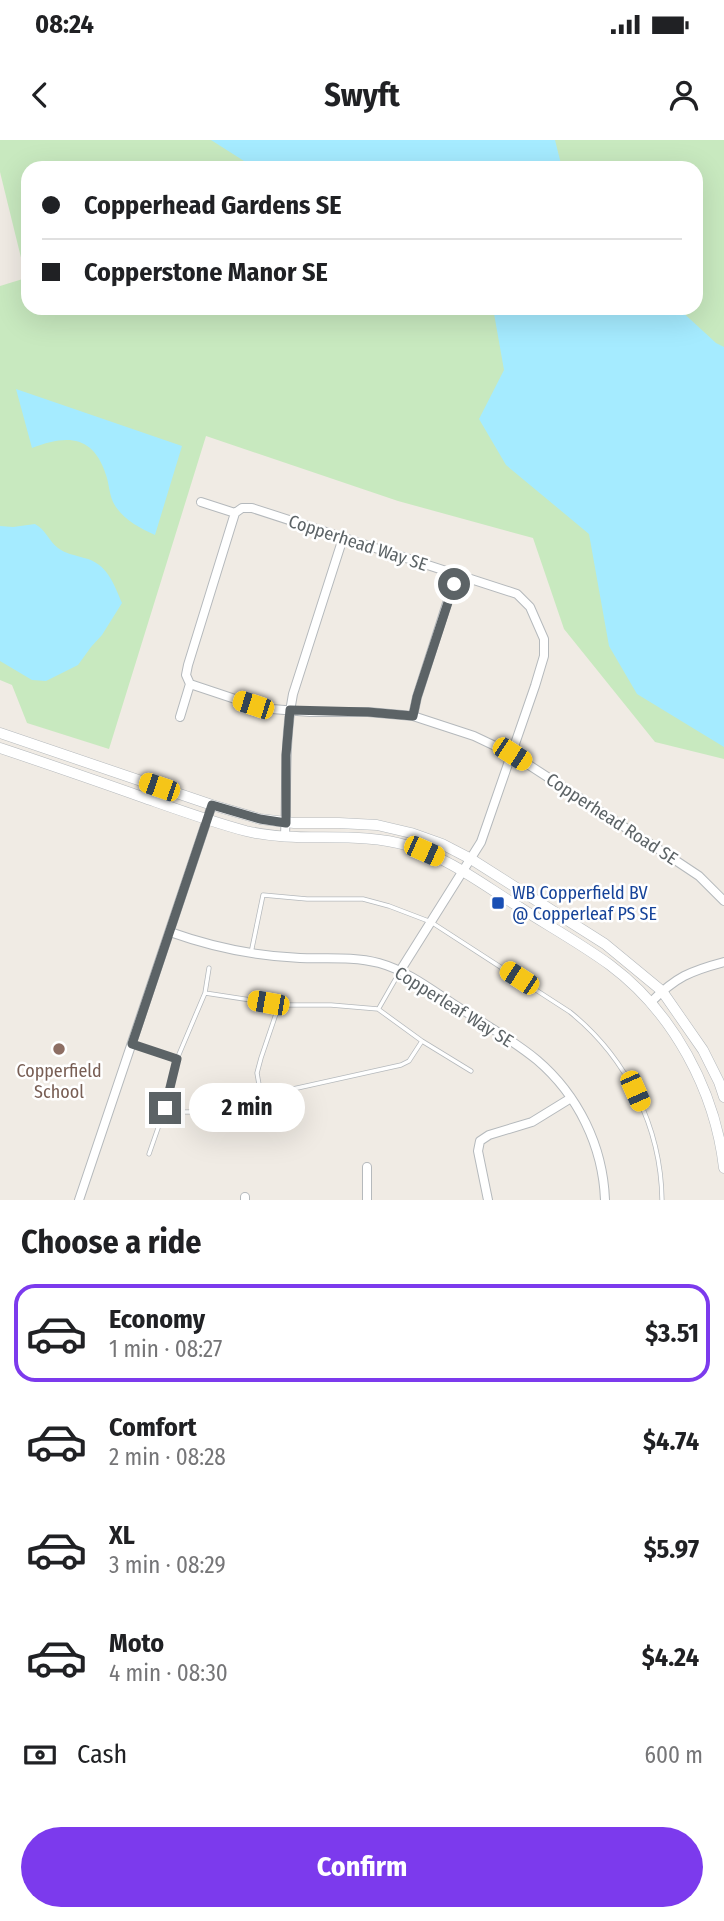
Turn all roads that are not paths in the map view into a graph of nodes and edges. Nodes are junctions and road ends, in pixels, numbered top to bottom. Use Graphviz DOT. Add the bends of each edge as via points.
graph roads {
  1 [pos="201,502"];
  2 [pos="235,513"];
  3 [pos="343,538"];
  4 [pos="456,575"];
  5 [pos="191,684"];
  6 [pos="290,710"];
  7 [pos="413,716"];
  8 [pos="180,717"];
  9 [pos="0,733"];
  10 [pos="0,748"];
  11 [pos="512,754"];
  12 [pos="212,805"];
  13 [pos="207,820"];
  14 [pos="286,823"];
  15 [pos="285,836"];
  16 [pos="471,859"];
  17 [pos="463,871"];
  18 [pos="724,901"];
  19 [pos="431,922"];
  20 [pos="170,932"];
  21 [pos="251,954"];
  22 [pos="724,962"];
  23 [pos="209,968"];
  24 [pos="400,971"];
  25 [pos="662,991"];
  26 [pos="205,993"];
  27 [pos="651,1002"];
  28 [pos="279,1005"];
  29 [pos="378,1009"];
  30 [pos="422,1041"];
  31 [pos="132,1044"];
  32 [pos="177,1059"];
  33 [pos="471,1071"];
  34 [pos="261,1096"];
  35 [pos="724,1097"];
  36 [pos="571,1098"];
  37 [pos="165,1108"];
  38 [pos="149,1154"];
  39 [pos="367,1167"];
  40 [pos="724,1168"];
  41 [pos="79,1200"];
  42 [pos="367,1200"];
  43 [pos="488,1200"];
  44 [pos="605,1200"];
  45 [pos="662,1200"];
  1 -- 2 [label="street, Copperhead Way SE"];
  2 -- 3 [label="street, Copperhead Way SE" via="251,508"];
  2 -- 5 [label="street" via="188,665 186,675"];
  3 -- 4 [label="street, Copperhead Way SE"];
  3 -- 6 [label="street"];
  4 -- 7 [label="street"];
  4 -- 11 [label="street, Copperhead Way SE" via="517,594 530,607 544,639 544,656"];
  5 -- 6 [label="street" via="253,705"];
  5 -- 8 [label="street"];
  6 -- 7 [label="street, Copperhead Road SE"];
  6 -- 14 [label="street"];
  7 -- 11 [label="street, Copperhead Road SE"];
  9 -- 12 [label="street"];
  10 -- 13 [label="street"];
  11 -- 16 [label="street, Copperhead Way SE"];
  11 -- 18 [label="street, Copperhead Road SE" via="699,877"];
  12 -- 13 [label="street"];
  12 -- 14 [label="street"];
  13 -- 15 [label="street"];
  13 -- 20 [label="street"];
  14 -- 15 [label="street"];
  14 -- 16 [label="street" via="395,828"];
  15 -- 17 [label="street" via="388,841 424,851"];
  16 -- 17 [label="street, Copperhead Way SE"];
  16 -- 25 [label="street" via="605,944"];
  17 -- 19 [label="street, Copperhead Way SE"];
  17 -- 27 [label="street" via="610,965"];
  19 -- 21 [label="lane" via="363,899 263,894"];
  19 -- 24 [label="street, Copperhead Way SE"];
  19 -- 45 [label="lane" via="570,1012 607,1048 635,1091 649,1124"];
  20 -- 21 [label="street, Copperleaf Way SE"];
  20 -- 31 [label="street"];
  21 -- 24 [label="street, Copperleaf Way SE" via="355,959"];
  22 -- 25 [label="street" via="690,972"];
  23 -- 26 [label="lane"];
  24 -- 29 [label="lane"];
  24 -- 36 [label="street, Copperleaf Way SE" via="527,1052"];
  25 -- 27 [label="street"];
  25 -- 35 [label="street" via="703,1050"];
  26 -- 28 [label="lane"];
  26 -- 32 [label="lane"];
  27 -- 40 [label="street" via="700,1082"];
  28 -- 29 [label="lane"];
  28 -- 34 [label="lane" via="257,1073"];
  29 -- 30 [label="lane"];
  30 -- 33 [label="lane"];
  30 -- 34 [label="lane" via="401,1065"];
  31 -- 32 [label="lane"];
  31 -- 41 [label="street"];
  32 -- 37 [label="lane"];
  34 -- 37 [label="lane" via="190,1112"];
  36 -- 43 [label="street" via="532,1122 480,1141"];
  36 -- 44 [label="street, Copperleaf Way SE" via="599,1156"];
  37 -- 38 [label="lane"];
  39 -- 42 [label="street"];
}
